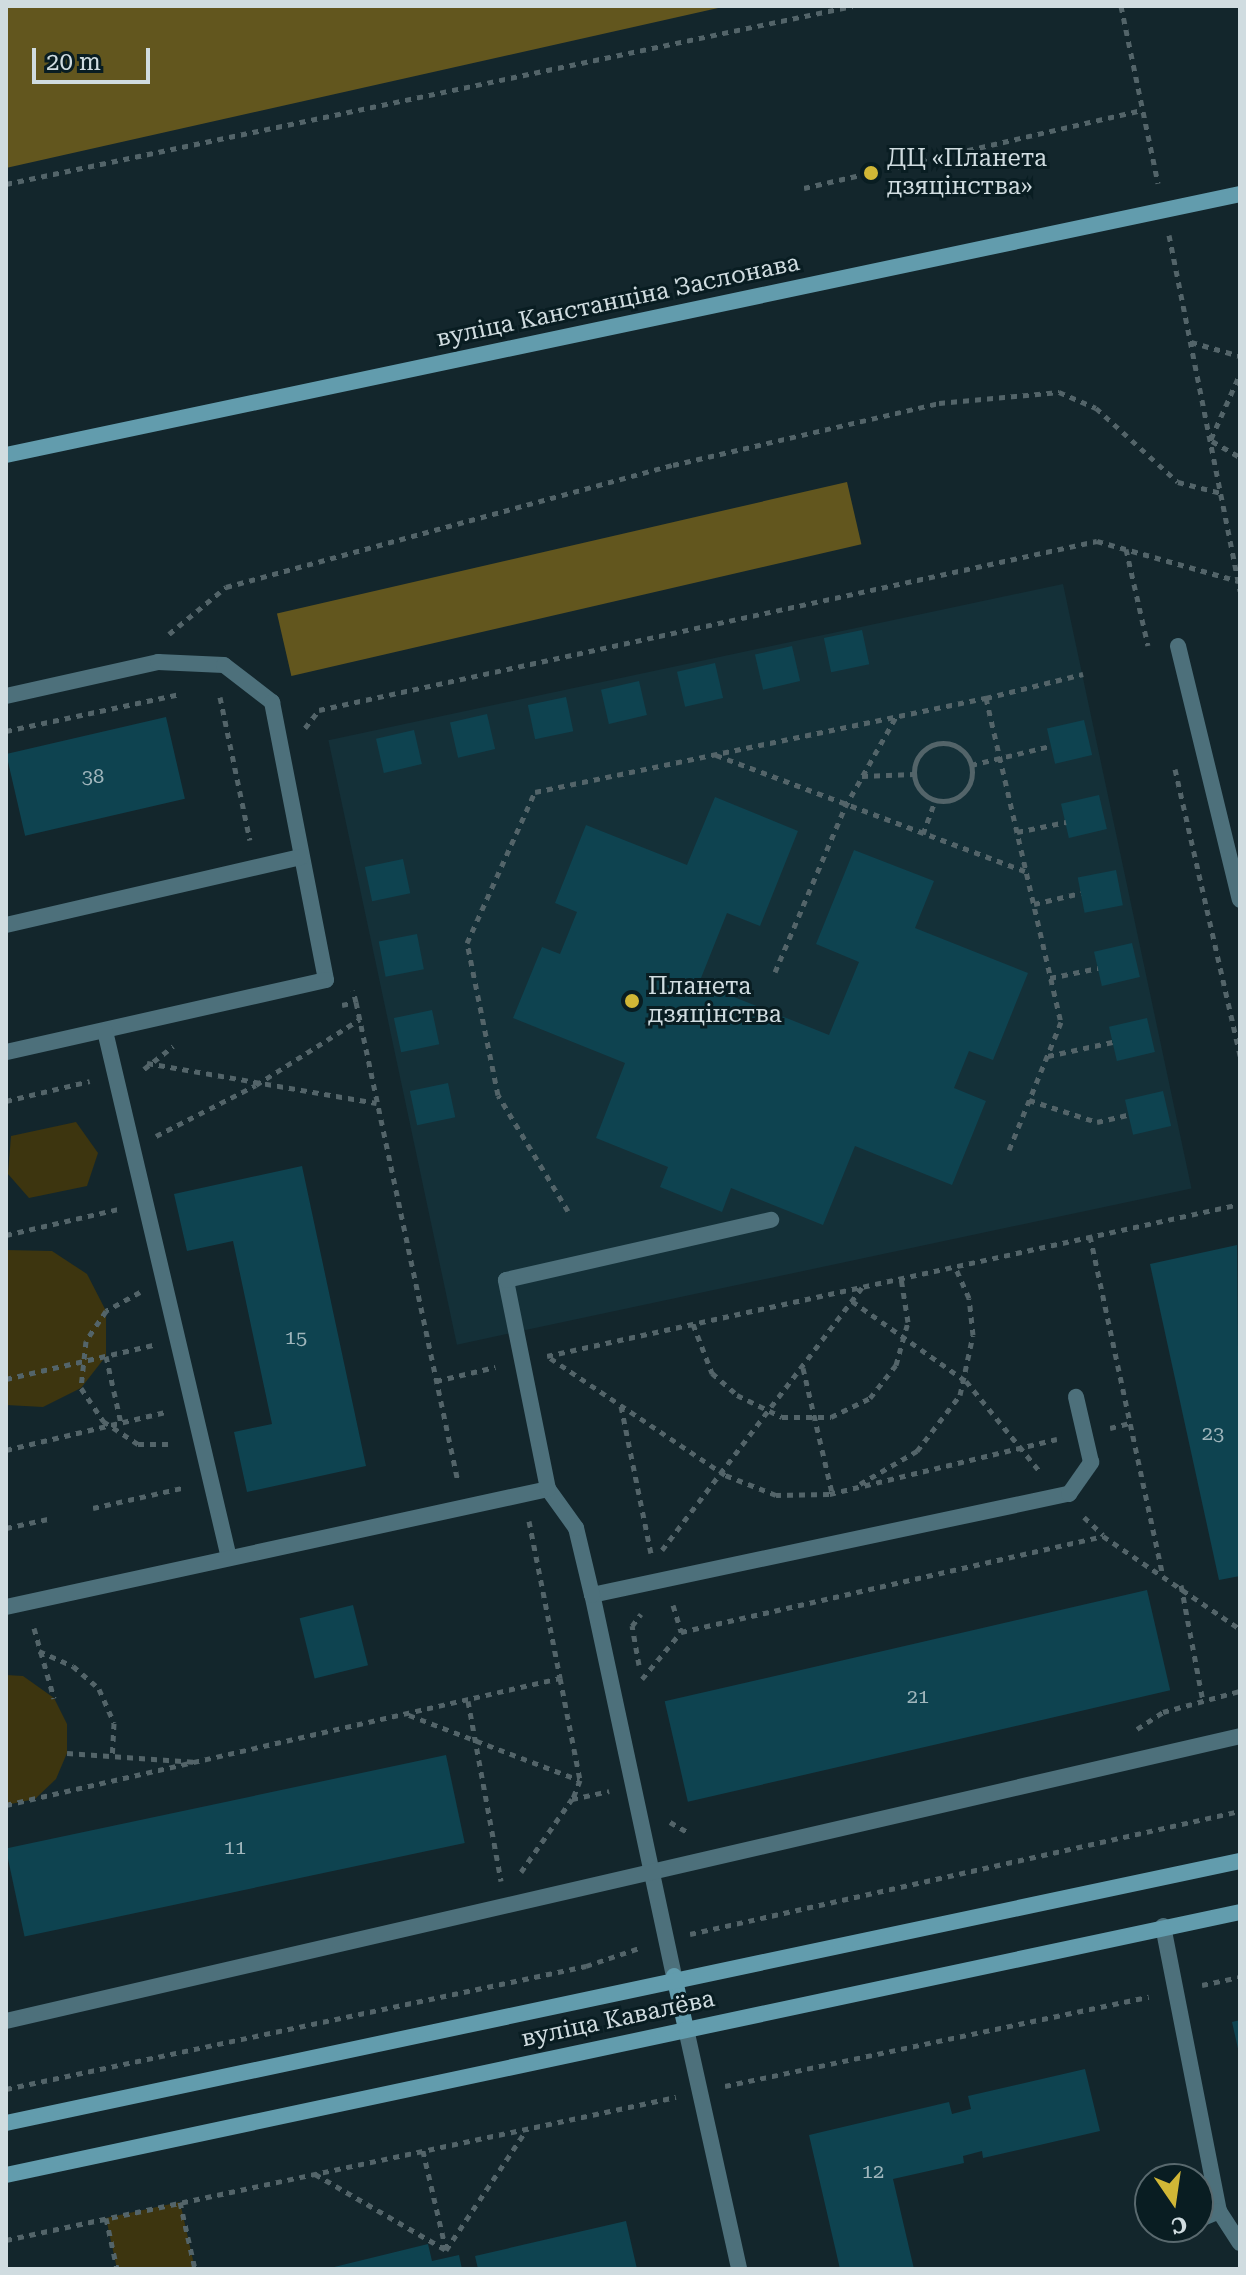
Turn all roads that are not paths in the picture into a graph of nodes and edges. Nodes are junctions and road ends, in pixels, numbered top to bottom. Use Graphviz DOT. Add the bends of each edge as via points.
graph roads {
  1 [pos="1240,194"];
  2 [pos="6,455"];
  3 [pos="1178,646"];
  4 [pos="6,696"];
  5 [pos="301,857"];
  6 [pos="1240,900"];
  7 [pos="6,925"];
  8 [pos="105,1031"];
  9 [pos="6,1052"];
  10 [pos="771,1220"];
  11 [pos="1076,1397"];
  12 [pos="548,1489"];
  13 [pos="229,1558"];
  14 [pos="592,1595"];
  15 [pos="6,1607"];
  16 [pos="1240,1736"];
  17 [pos="1240,1861"];
  18 [pos="653,1874"];
  19 [pos="1240,1912"];
  20 [pos="1163,1926"];
  21 [pos="674,1976"];
  22 [pos="6,2021"];
  23 [pos="686,2029"];
  24 [pos="6,2123"];
  25 [pos="6,2175"];
  26 [pos="1219,2211"];
  27 [pos="1214,2213"];
  28 [pos="1240,2243"];
  29 [pos="739,2269"];
  1 -- 2 [label="street, вуліца Канстанціна Заслонава"];
  3 -- 6 [label="lane"];
  4 -- 5 [label="lane" via="158,662 224,665 272,702"];
  5 -- 7 [label="lane"];
  5 -- 8 [label="lane" via="326,980"];
  8 -- 9 [label="lane"];
  8 -- 13 [label="lane"];
  10 -- 12 [label="lane" via="506,1280"];
  11 -- 14 [label="lane" via="1091,1462 1063,1495"];
  12 -- 13 [label="lane"];
  12 -- 14 [label="lane" via="576,1528"];
  13 -- 15 [label="lane"];
  14 -- 18 [label="lane"];
  16 -- 18 [label="lane"];
  17 -- 21 [label="street, вуліца Кавалёва"];
  18 -- 21 [label="lane"];
  18 -- 22 [label="lane"];
  19 -- 20 [label="street, вуліца Кавалёва"];
  20 -- 23 [label="street, вуліца Кавалёва"];
  20 -- 26 [label="lane"];
  21 -- 23 [label="street"];
  21 -- 24 [label="street, вуліца Кавалёва"];
  23 -- 25 [label="street, вуліца Кавалёва"];
  23 -- 29 [label="lane"];
  26 -- 27 [label="lane"];
  26 -- 28 [label="lane"];
}
